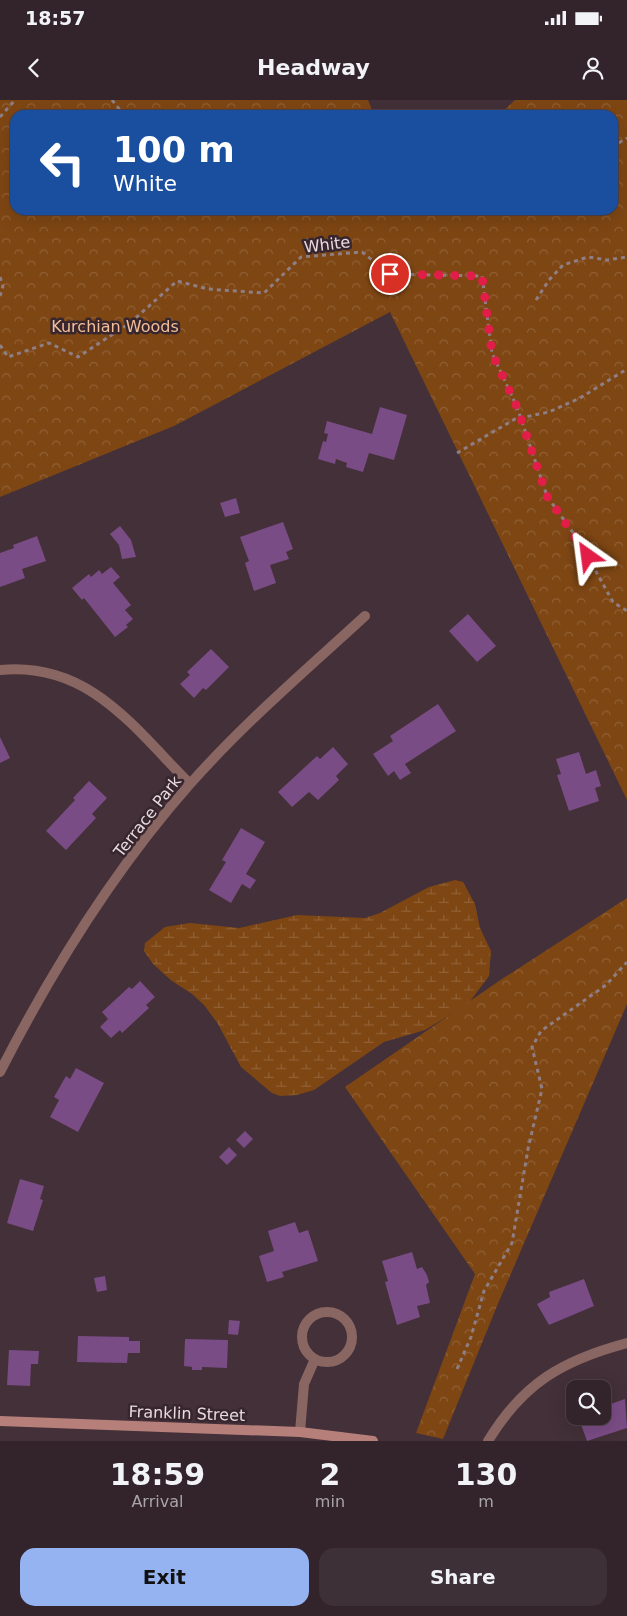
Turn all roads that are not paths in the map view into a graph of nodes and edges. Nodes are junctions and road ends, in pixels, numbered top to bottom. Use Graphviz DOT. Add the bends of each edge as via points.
graph roads {
  1 [pos="365,616"];
  2 [pos="0,670"];
  3 [pos="190,784"];
  4 [pos="0,1072"];
  5 [pos="627,1343"];
  6 [pos="315,1359"];
  7 [pos="0,1421"];
  8 [pos="300,1432"];
  9 [pos="373,1441"];
  10 [pos="488,1441"];
  1 -- 3 [label="street, Terrace Park" via="255,716"];
  2 -- 3 [label="street" via="43,670 70,678 94,691"];
  3 -- 4 [label="street, Terrace Park" via="146,838 64,956"];
  5 -- 10 [label="street" via="578,1358 542,1378 509,1410"];
  6 -- 6 [label="street" via="334,1361 348,1349 350,1330 338,1315 320,1313 305,1325 303,1344"];
  6 -- 8 [label="street" via="305,1380"];
  7 -- 8 [label="main road, Franklin Street"];
  8 -- 9 [label="main road, Franklin Street"];
}
